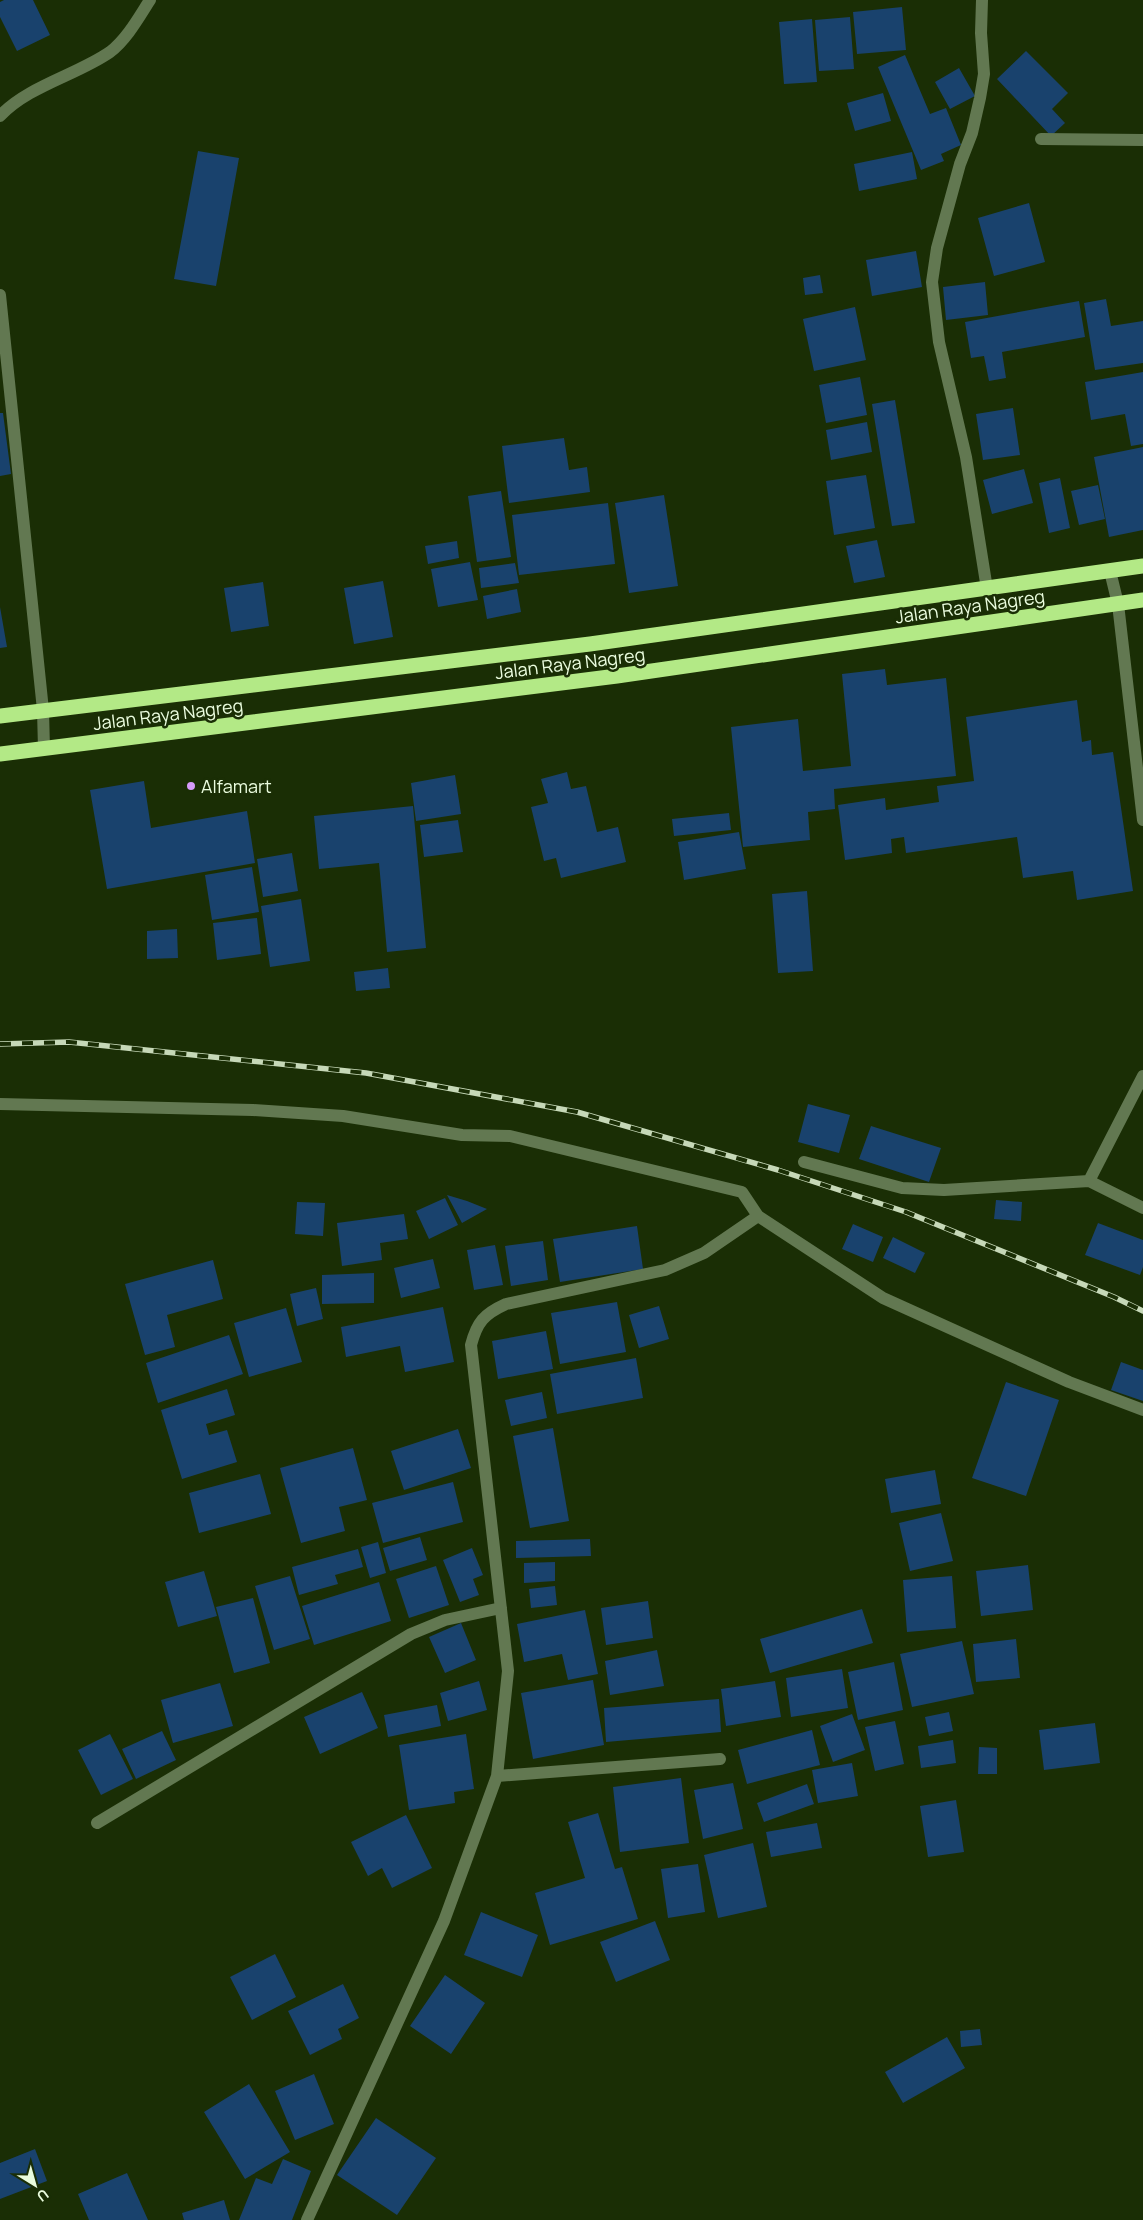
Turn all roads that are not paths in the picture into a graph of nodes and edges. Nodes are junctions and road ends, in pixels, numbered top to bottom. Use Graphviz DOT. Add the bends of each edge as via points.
graph roads {
  1 [pos="150,0"];
  2 [pos="982,0"];
  3 [pos="0,116"];
  4 [pos="1041,139"];
  5 [pos="1143,140"];
  6 [pos="0,294"];
  7 [pos="1143,566"];
  8 [pos="1110,571"];
  9 [pos="987,588"];
  10 [pos="1143,600"];
  11 [pos="1118,604"];
  12 [pos="43,710"];
  13 [pos="0,716"];
  14 [pos="44,749"];
  15 [pos="0,754"];
  16 [pos="1143,820"];
  17 [pos="1143,1076"];
  18 [pos="0,1104"];
  19 [pos="804,1162"];
  20 [pos="1089,1180"];
  21 [pos="1143,1208"];
  22 [pos="758,1216"];
  23 [pos="1143,1410"];
  24 [pos="501,1608"];
  25 [pos="720,1759"];
  26 [pos="497,1776"];
  27 [pos="97,1824"];
  28 [pos="308,2220"];
  1 -- 3 [label="street" via="125,37 110,51 17,102"];
  2 -- 9 [label="street" via="984,74 980,98 937,248 932,282 939,342 966,457"];
  4 -- 5 [label="street"];
  6 -- 12 [label="street"];
  7 -- 8 [label="highway, Jalan Raya Nagreg"];
  8 -- 9 [label="highway, Jalan Raya Nagreg"];
  8 -- 11 [label="street"];
  9 -- 12 [label="highway, Jalan Raya Nagreg" via="590,644"];
  10 -- 11 [label="highway, Jalan Raya Nagreg"];
  11 -- 14 [label="highway, Jalan Raya Nagreg" via="617,676"];
  11 -- 16 [label="street"];
  12 -- 13 [label="highway, Jalan Raya Nagreg"];
  12 -- 14 [label="street"];
  14 -- 15 [label="highway, Jalan Raya Nagreg"];
  17 -- 20 [label="street"];
  18 -- 22 [label="street" via="252,1110 343,1116 462,1135 510,1136 742,1192"];
  19 -- 20 [label="street" via="902,1188 944,1190"];
  20 -- 21 [label="street"];
  22 -- 23 [label="street" via="883,1298 1069,1382"];
  22 -- 24 [label="street" via="704,1253 665,1270 506,1304 476,1327 471,1345"];
  24 -- 26 [label="street" via="508,1671"];
  24 -- 27 [label="street" via="444,1620 411,1634"];
  25 -- 26 [label="street"];
  26 -- 28 [label="street" via="444,1922"];
}
